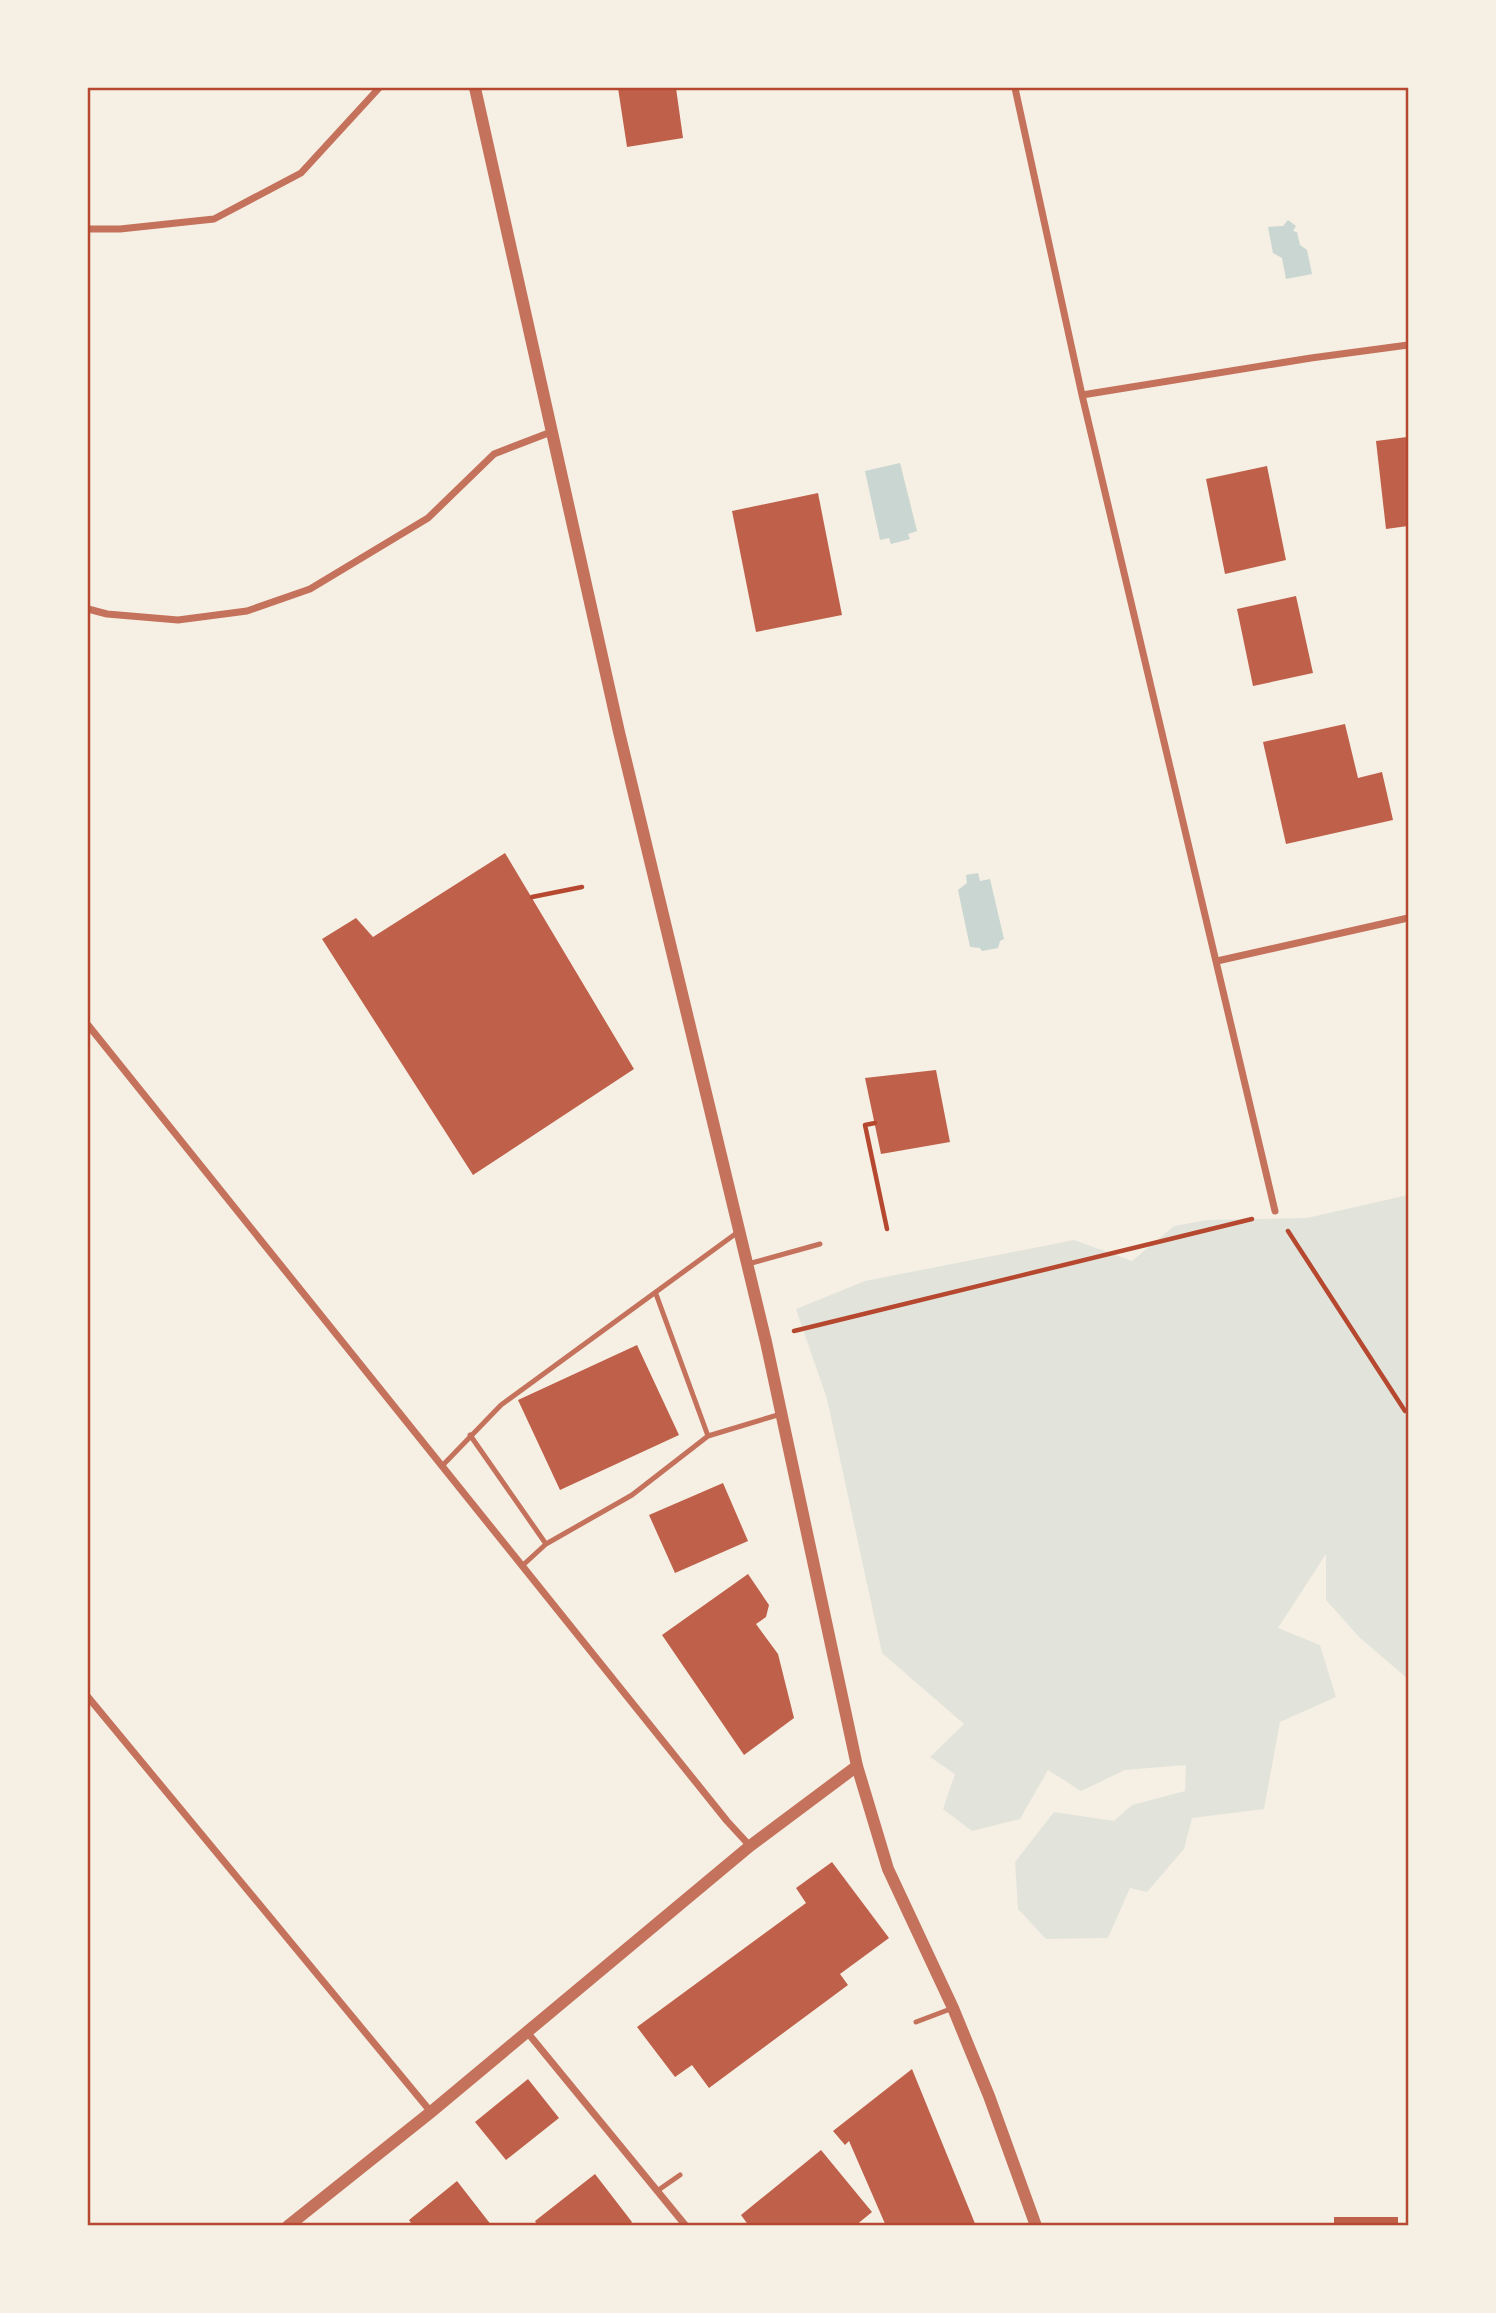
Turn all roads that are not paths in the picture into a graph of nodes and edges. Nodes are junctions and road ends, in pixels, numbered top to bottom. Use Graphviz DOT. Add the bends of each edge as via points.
graph roads {
  1 [pos="380,88"];
  2 [pos="475,88"];
  3 [pos="1015,88"];
  4 [pos="88,229"];
  5 [pos="1409,345"];
  6 [pos="1082,395"];
  7 [pos="551,432"];
  8 [pos="88,609"];
  9 [pos="1409,918"];
  10 [pos="1217,961"];
  11 [pos="88,1025"];
  12 [pos="1275,1211"];
  13 [pos="741,1230"];
  14 [pos="820,1244"];
  15 [pos="748,1264"];
  16 [pos="656,1294"];
  17 [pos="781,1414"];
  18 [pos="470,1435"];
  19 [pos="708,1436"];
  20 [pos="442,1466"];
  21 [pos="546,1544"];
  22 [pos="522,1566"];
  23 [pos="88,1697"];
  24 [pos="857,1766"];
  25 [pos="750,1846"];
  26 [pos="953,2008"];
  27 [pos="916,2022"];
  28 [pos="526,2031"];
  29 [pos="431,2112"];
  30 [pos="680,2175"];
  31 [pos="657,2191"];
  32 [pos="288,2225"];
  33 [pos="686,2225"];
  34 [pos="1036,2225"];
  1 -- 4 [label="street" via="301,173 214,219"];
  2 -- 7 [label="street"];
  3 -- 6 [label="street"];
  5 -- 6 [label="street"];
  6 -- 10 [label="street"];
  7 -- 8 [label="street" via="494,454 428,518 310,589 247,611 178,620"];
  7 -- 13 [label="street"];
  9 -- 10 [label="street"];
  10 -- 12 [label="street"];
  11 -- 20 [label="street"];
  13 -- 15 [label="street"];
  13 -- 16 [label="lane"];
  14 -- 15 [label="lane"];
  15 -- 17 [label="street"];
  16 -- 18 [label="lane" via="500,1405"];
  16 -- 19 [label="lane"];
  17 -- 19 [label="lane"];
  17 -- 24 [label="street"];
  18 -- 20 [label="lane"];
  18 -- 21 [label="lane"];
  19 -- 21 [label="lane" via="632,1495"];
  20 -- 22 [label="street"];
  21 -- 22 [label="lane"];
  22 -- 25 [label="street"];
  23 -- 29 [label="street"];
  24 -- 25 [label="street"];
  24 -- 26 [label="street" via="888,1869"];
  25 -- 28 [label="street"];
  26 -- 27 [label="lane"];
  26 -- 34 [label="street"];
  28 -- 29 [label="street"];
  28 -- 31 [label="street"];
  29 -- 32 [label="street"];
  30 -- 31 [label="lane"];
  31 -- 33 [label="street"];
}
